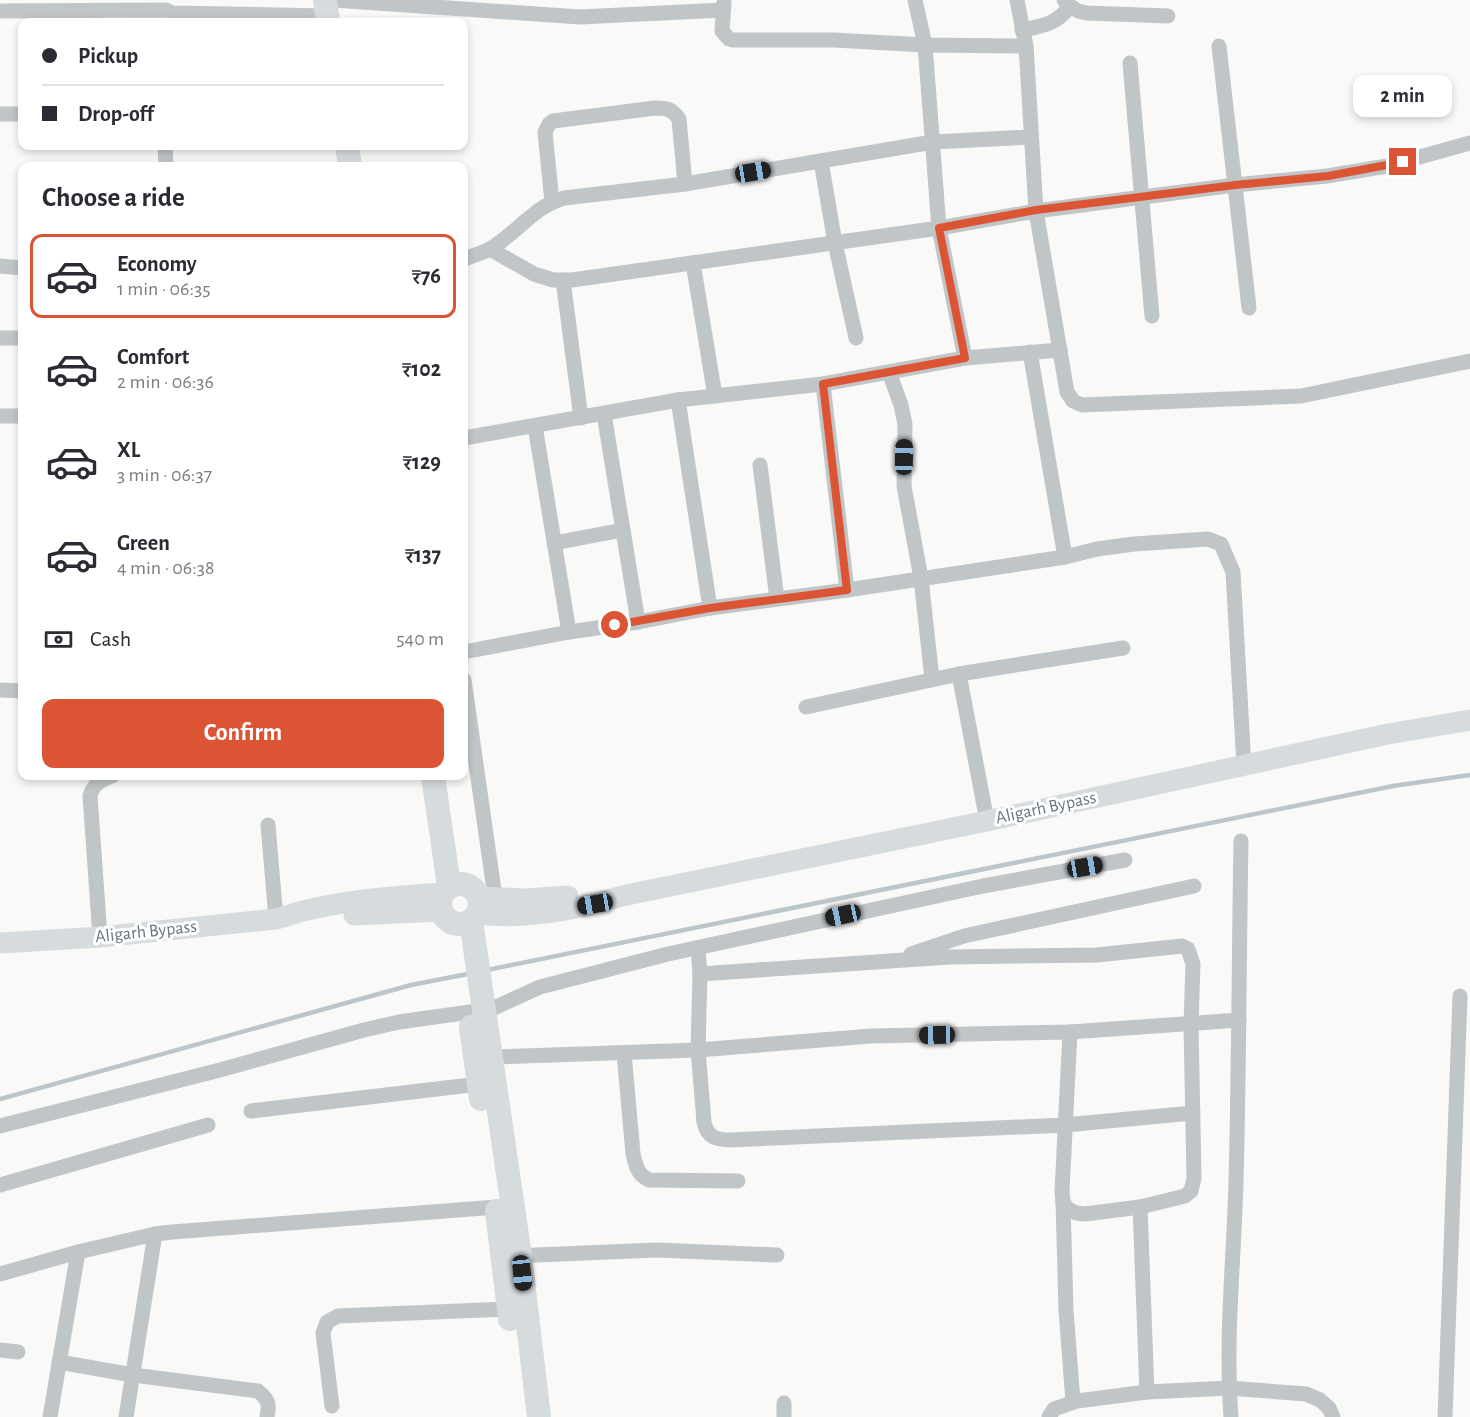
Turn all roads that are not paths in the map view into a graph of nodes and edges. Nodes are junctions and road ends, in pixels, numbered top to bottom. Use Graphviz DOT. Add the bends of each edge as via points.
graph roads {
  1 [pos="915,0"];
  2 [pos="1017,0"];
  3 [pos="1067,3"];
  4 [pos="724,5"];
  5 [pos="328,10"];
  6 [pos="0,11"];
  7 [pos="169,11"];
  8 [pos="1168,16"];
  9 [pos="1023,30"];
  10 [pos="925,45"];
  11 [pos="1026,46"];
  12 [pos="1219,46"];
  13 [pos="1130,63"];
  14 [pos="0,114"];
  15 [pos="18,114"];
  16 [pos="1030,137"];
  17 [pos="933,142"];
  18 [pos="1470,143"];
  19 [pos="821,161"];
  20 [pos="685,184"];
  21 [pos="1235,185"];
  22 [pos="1143,197"];
  23 [pos="552,202"];
  24 [pos="1036,210"];
  25 [pos="939,228"];
  26 [pos="835,243"];
  27 [pos="490,249"];
  28 [pos="468,257"];
  29 [pos="693,263"];
  30 [pos="0,266"];
  31 [pos="18,267"];
  32 [pos="563,280"];
  33 [pos="1250,308"];
  34 [pos="1152,316"];
  35 [pos="0,338"];
  36 [pos="18,338"];
  37 [pos="856,338"];
  38 [pos="1060,350"];
  39 [pos="1030,352"];
  40 [pos="965,358"];
  41 [pos="1470,361"];
  42 [pos="889,372"];
  43 [pos="823,384"];
  44 [pos="715,396"];
  45 [pos="678,400"];
  46 [pos="604,414"];
  47 [pos="0,416"];
  48 [pos="18,416"];
  49 [pos="581,418"];
  50 [pos="535,426"];
  51 [pos="468,437"];
  52 [pos="760,465"];
  53 [pos="623,530"];
  54 [pos="554,543"];
  55 [pos="1065,557"];
  56 [pos="921,578"];
  57 [pos="847,590"];
  58 [pos="777,599"];
  59 [pos="710,608"];
  60 [pos="638,622"];
  61 [pos="569,632"];
  62 [pos="1123,648"];
  63 [pos="468,651"];
  64 [pos="959,674"];
  65 [pos="932,679"];
  66 [pos="0,690"];
  67 [pos="18,691"];
  68 [pos="806,707"];
  69 [pos="1470,720"];
  70 [pos="1244,766"];
  71 [pos="101,780"];
  72 [pos="434,780"];
  73 [pos="445,780"];
  74 [pos="464,780"];
  75 [pos="987,821"];
  76 [pos="268,825"];
  77 [pos="1241,841"];
  78 [pos="1125,860"];
  79 [pos="1194,886"];
  80 [pos="464,909"];
  81 [pos="283,917"];
  82 [pos="100,936"];
  83 [pos="0,943"];
  84 [pos="698,948"];
  85 [pos="897,960"];
  86 [pos="700,974"];
  87 [pos="1460,996"];
  88 [pos="476,1004"];
  89 [pos="1239,1020"];
  90 [pos="1191,1024"];
  91 [pos="1070,1032"];
  92 [pos="698,1050"];
  93 [pos="624,1053"];
  94 [pos="492,1057"];
  95 [pos="479,1084"];
  96 [pos="251,1111"];
  97 [pos="1193,1113"];
  98 [pos="208,1125"];
  99 [pos="1065,1125"];
  100 [pos="0,1126"];
  101 [pos="738,1181"];
  102 [pos="0,1185"];
  103 [pos="1063,1202"];
  104 [pos="1140,1207"];
  105 [pos="497,1208"];
  106 [pos="155,1234"];
  107 [pos="78,1252"];
  108 [pos="777,1255"];
  109 [pos="511,1256"];
  110 [pos="0,1274"];
  111 [pos="508,1309"];
  112 [pos="0,1350"];
  113 [pos="18,1352"];
  114 [pos="58,1362"];
  115 [pos="133,1375"];
  116 [pos="1229,1388"];
  117 [pos="1147,1392"];
  118 [pos="1073,1402"];
  119 [pos="332,1406"];
  120 [pos="50,1417"];
  121 [pos="126,1417"];
  122 [pos="267,1417"];
  123 [pos="522,1417"];
  124 [pos="539,1417"];
  125 [pos="1049,1417"];
  126 [pos="1231,1417"];
  127 [pos="1333,1417"];
  128 [pos="1445,1417"];
  1 -- 10 [label="street"];
  2 -- 9 [label="street"];
  3 -- 8 [label="street" via="1078,12"];
  3 -- 9 [label="street" via="1064,16 1056,21"];
  4 -- 5 [label="street" via="580,17"];
  4 -- 10 [label="street" via="722,31 734,40"];
  5 -- 7 [label="street"];
  6 -- 7 [label="street"];
  9 -- 11 [label="street"];
  10 -- 11 [label="street"];
  10 -- 17 [label="street"];
  11 -- 16 [label="street"];
  12 -- 21 [label="street"];
  13 -- 22 [label="street"];
  14 -- 15 [label="street"];
  16 -- 17 [label="street"];
  16 -- 24 [label="street"];
  17 -- 19 [label="street"];
  17 -- 25 [label="street"];
  18 -- 21 [label="street" via="1377,168"];
  19 -- 20 [label="street"];
  19 -- 26 [label="street"];
  20 -- 23 [label="street"];
  20 -- 23 [label="street" via="679,119 673,111 655,108 553,121 546,127 544,137"];
  21 -- 22 [label="street"];
  21 -- 33 [label="street"];
  22 -- 24 [label="street"];
  22 -- 34 [label="street"];
  23 -- 27 [label="street"];
  24 -- 25 [label="street"];
  24 -- 38 [label="street"];
  25 -- 26 [label="street"];
  25 -- 40 [label="street"];
  26 -- 29 [label="street"];
  26 -- 37 [label="street"];
  27 -- 28 [label="street"];
  27 -- 32 [label="street" via="534,274"];
  29 -- 32 [label="street"];
  29 -- 44 [label="street"];
  30 -- 31 [label="street"];
  32 -- 49 [label="street"];
  35 -- 36 [label="street"];
  38 -- 39 [label="street"];
  38 -- 41 [label="street" via="1067,392 1082,405 1300,396"];
  39 -- 40 [label="street"];
  39 -- 55 [label="street"];
  40 -- 42 [label="street"];
  42 -- 43 [label="street"];
  42 -- 56 [label="street" via="905,424 904,486"];
  43 -- 44 [label="street"];
  43 -- 57 [label="street"];
  44 -- 45 [label="street"];
  45 -- 46 [label="street"];
  45 -- 59 [label="street"];
  46 -- 49 [label="street"];
  46 -- 53 [label="street"];
  47 -- 48 [label="street"];
  49 -- 50 [label="street"];
  50 -- 51 [label="street"];
  50 -- 54 [label="street"];
  52 -- 58 [label="street"];
  53 -- 54 [label="street"];
  53 -- 60 [label="street"];
  54 -- 61 [label="street"];
  55 -- 56 [label="street"];
  55 -- 70 [label="street" via="1134,543 1208,539 1221,544 1233,572"];
  56 -- 57 [label="street"];
  56 -- 65 [label="street"];
  57 -- 58 [label="street"];
  58 -- 59 [label="street"];
  59 -- 60 [label="street"];
  60 -- 61 [label="street"];
  61 -- 63 [label="street"];
  62 -- 64 [label="street"];
  64 -- 65 [label="street"];
  64 -- 75 [label="street"];
  65 -- 68 [label="street"];
  66 -- 67 [label="street"];
  69 -- 70 [label="main road, Aligarh Bypass"];
  70 -- 75 [label="main road, Aligarh Bypass"];
  71 -- 82 [label="street" via="90,796"];
  72 -- 80 [label="main road"];
  73 -- 80 [label="main road"];
  74 -- 80 [label="street"];
  75 -- 80 [label="main road, Aligarh Bypass" via="595,904 525,915 496,916"];
  76 -- 81 [label="street"];
  77 -- 89 [label="street"];
  78 -- 84 [label="street" via="983,886"];
  79 -- 85 [label="street" via="964,936"];
  80 -- 81 [label="main road, Aligarh Bypass"];
  80 -- 88 [label="main road"];
  81 -- 82 [label="main road, Aligarh Bypass"];
  82 -- 83 [label="main road, Aligarh Bypass"];
  84 -- 86 [label="street"];
  84 -- 88 [label="street"];
  85 -- 86 [label="street"];
  85 -- 90 [label="street" via="1097,955 1182,946 1188,950 1193,964"];
  86 -- 92 [label="street"];
  87 -- 128 [label="street"];
  88 -- 94 [label="main road"];
  88 -- 95 [label="main road"];
  88 -- 100 [label="street"];
  89 -- 90 [label="street"];
  89 -- 116 [label="street"];
  90 -- 91 [label="street"];
  90 -- 97 [label="street"];
  91 -- 92 [label="street" via="871,1036"];
  91 -- 99 [label="street"];
  92 -- 93 [label="street"];
  92 -- 99 [label="street" via="706,1131 721,1140"];
  93 -- 94 [label="street"];
  93 -- 101 [label="street" via="633,1154 642,1176 649,1180"];
  94 -- 109 [label="main road"];
  95 -- 96 [label="street"];
  95 -- 105 [label="main road"];
  97 -- 99 [label="street"];
  97 -- 104 [label="street" via="1191,1191 1178,1199"];
  98 -- 102 [label="street"];
  99 -- 103 [label="street"];
  103 -- 104 [label="street" via="1076,1213"];
  103 -- 118 [label="street"];
  104 -- 117 [label="street"];
  105 -- 106 [label="street"];
  105 -- 109 [label="main road"];
  106 -- 107 [label="street"];
  106 -- 115 [label="street"];
  107 -- 110 [label="street"];
  107 -- 114 [label="street"];
  108 -- 109 [label="street" via="657,1250"];
  109 -- 111 [label="main road"];
  109 -- 124 [label="main road"];
  111 -- 119 [label="street" via="338,1316 327,1322 323,1334"];
  111 -- 123 [label="main road"];
  112 -- 113 [label="street"];
  114 -- 115 [label="street"];
  114 -- 120 [label="street"];
  115 -- 121 [label="street"];
  115 -- 122 [label="street" via="258,1391 267,1398"];
  116 -- 117 [label="street"];
  116 -- 126 [label="street"];
  116 -- 127 [label="street" via="1306,1394 1320,1400"];
  117 -- 118 [label="street"];
  118 -- 125 [label="street" via="1054,1409"];
}
